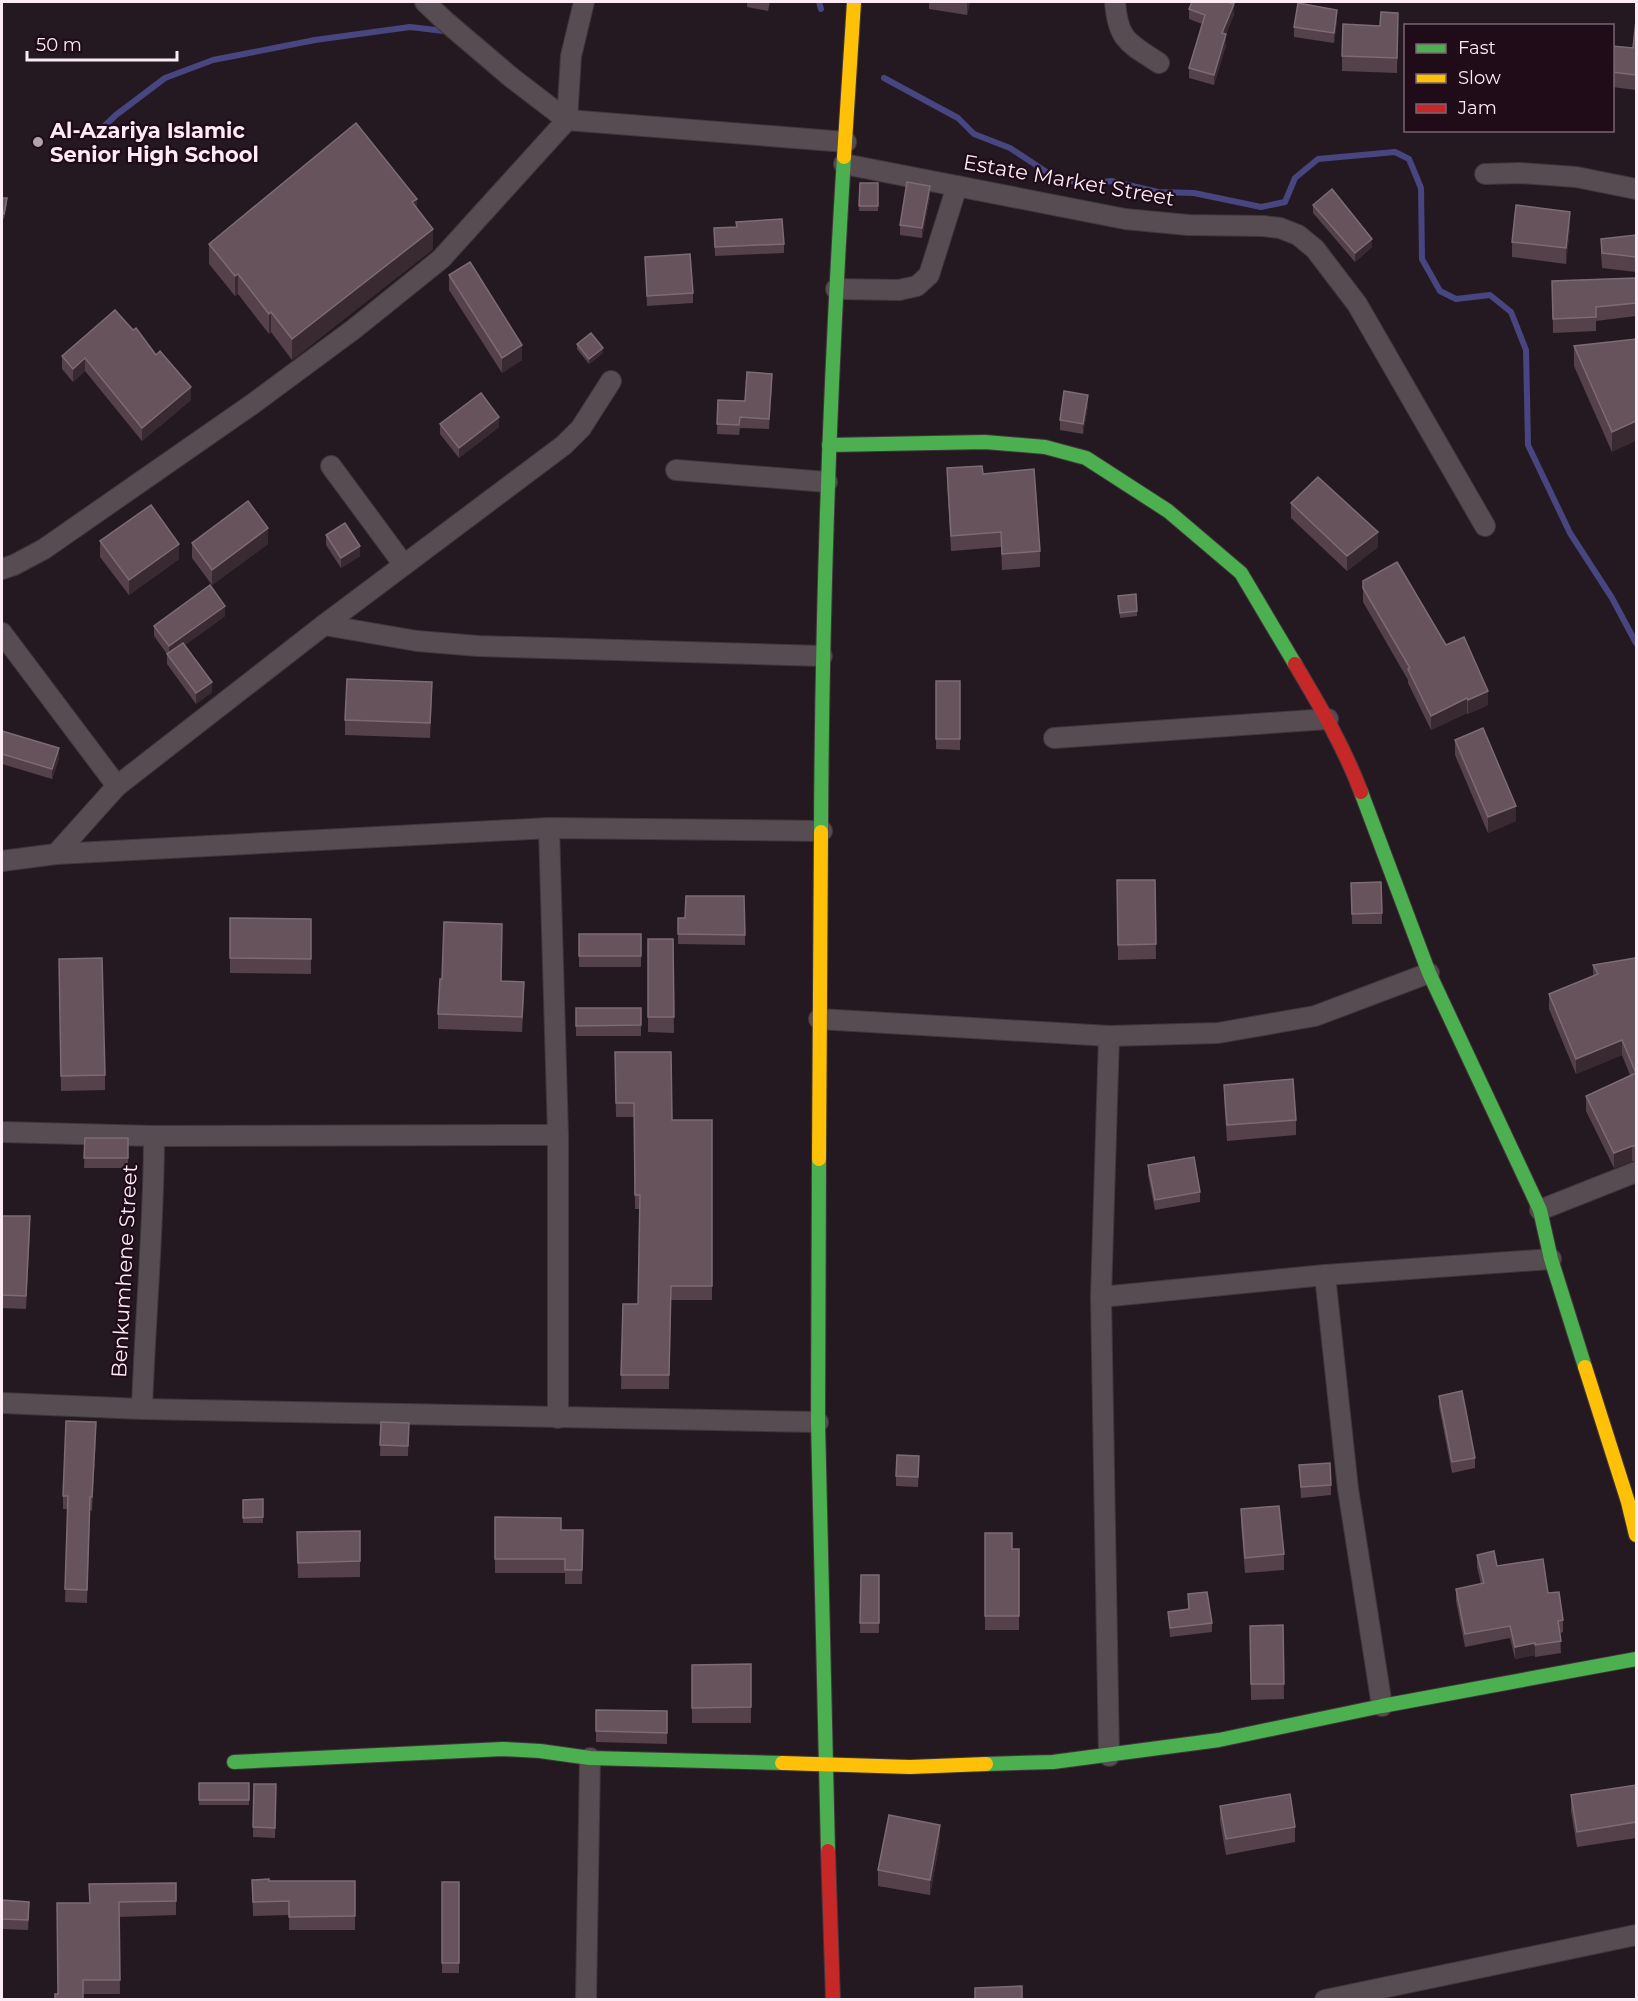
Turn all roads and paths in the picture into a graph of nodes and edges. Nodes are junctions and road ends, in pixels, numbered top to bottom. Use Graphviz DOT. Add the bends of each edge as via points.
graph roads {
  1 [pos="425,2"];
  2 [pos="584,2"];
  3 [pos="854,2"];
  4 [pos="1115,2"];
  5 [pos="1159,63"];
  6 [pos="567,120"];
  7 [pos="846,142"];
  8 [pos="844,164"];
  9 [pos="1485,174"];
  10 [pos="957,186"];
  11 [pos="1636,189"];
  12 [pos="836,289"];
  13 [pos="611,381"];
  14 [pos="829,445"];
  15 [pos="331,466"];
  16 [pos="676,470"];
  17 [pos="827,482"];
  18 [pos="1485,526"];
  19 [pos="404,565"];
  20 [pos="2,569"];
  21 [pos="324,625"];
  22 [pos="2,633"];
  23 [pos="822,656"];
  24 [pos="1328,719"];
  25 [pos="1054,738"];
  26 [pos="117,786"];
  27 [pos="549,828"];
  28 [pos="822,831"];
  29 [pos="56,854"];
  30 [pos="2,861"];
  31 [pos="1429,973"];
  32 [pos="819,1019"];
  33 [pos="1109,1036"];
  34 [pos="2,1132"];
  35 [pos="558,1135"];
  36 [pos="154,1136"];
  37 [pos="1636,1172"];
  38 [pos="1540,1210"];
  39 [pos="1551,1259"];
  40 [pos="1325,1275"];
  41 [pos="1101,1297"];
  42 [pos="2,1403"];
  43 [pos="142,1409"];
  44 [pos="558,1418"];
  45 [pos="818,1422"];
  46 [pos="1636,1535"];
  47 [pos="1636,1659"];
  48 [pos="1382,1706"];
  49 [pos="1109,1756"];
  50 [pos="590,1758"];
  51 [pos="234,1762"];
  52 [pos="825,1764"];
  53 [pos="1636,1935"];
  54 [pos="586,2000"];
  55 [pos="833,2000"];
  56 [pos="1325,2000"];
  1 -- 6 [label="street"];
  2 -- 6 [label="street" via="572,56"];
  3 -- 7 [label="street"];
  4 -- 5 [label="street" via="1126,41"];
  6 -- 7 [label="street"];
  6 -- 20 [label="street" via="441,259 354,329 44,549"];
  7 -- 8 [label="street"];
  8 -- 10 [label="street, Estate Market Street"];
  8 -- 12 [label="street"];
  9 -- 11 [label="street" via="1576,177"];
  10 -- 12 [label="street" via="929,275 917,286 899,290"];
  10 -- 18 [label="street, Estate Market Street" via="1125,219 1263,226 1298,235 1315,249 1357,304"];
  12 -- 14 [label="street"];
  13 -- 19 [label="street" via="581,428 564,445"];
  14 -- 17 [label="street"];
  14 -- 24 [label="street" via="985,442 1045,447 1086,458 1168,511 1241,573"];
  15 -- 19 [label="street"];
  16 -- 17 [label="street"];
  17 -- 23 [label="street"];
  19 -- 21 [label="street"];
  21 -- 23 [label="street" via="417,641 478,646"];
  21 -- 26 [label="street"];
  22 -- 26 [label="street"];
  23 -- 28 [label="street"];
  24 -- 25 [label="street"];
  24 -- 31 [label="street" via="1351,766"];
  26 -- 29 [label="street"];
  27 -- 28 [label="street"];
  27 -- 29 [label="street"];
  27 -- 35 [label="street"];
  28 -- 32 [label="street"];
  29 -- 30 [label="street"];
  31 -- 33 [label="street" via="1315,1016 1218,1033"];
  31 -- 38 [label="street"];
  32 -- 33 [label="street"];
  32 -- 45 [label="street"];
  33 -- 41 [label="street"];
  34 -- 36 [label="street"];
  35 -- 36 [label="street"];
  35 -- 44 [label="street"];
  36 -- 43 [label="street, Benkumhene Street" via="154,1210"];
  37 -- 38 [label="street"];
  38 -- 39 [label="street"];
  39 -- 40 [label="street"];
  39 -- 46 [label="street"];
  40 -- 41 [label="street"];
  40 -- 48 [label="street" via="1348,1489"];
  41 -- 49 [label="street"];
  42 -- 43 [label="street"];
  43 -- 44 [label="street"];
  44 -- 45 [label="street"];
  45 -- 52 [label="street"];
  47 -- 48 [label="street"];
  48 -- 49 [label="street" via="1219,1740"];
  49 -- 52 [label="street" via="952,1766"];
  50 -- 51 [label="street" via="503,1749"];
  50 -- 52 [label="street"];
  50 -- 54 [label="street"];
  52 -- 55 [label="street"];
  53 -- 56 [label="street"];
}
